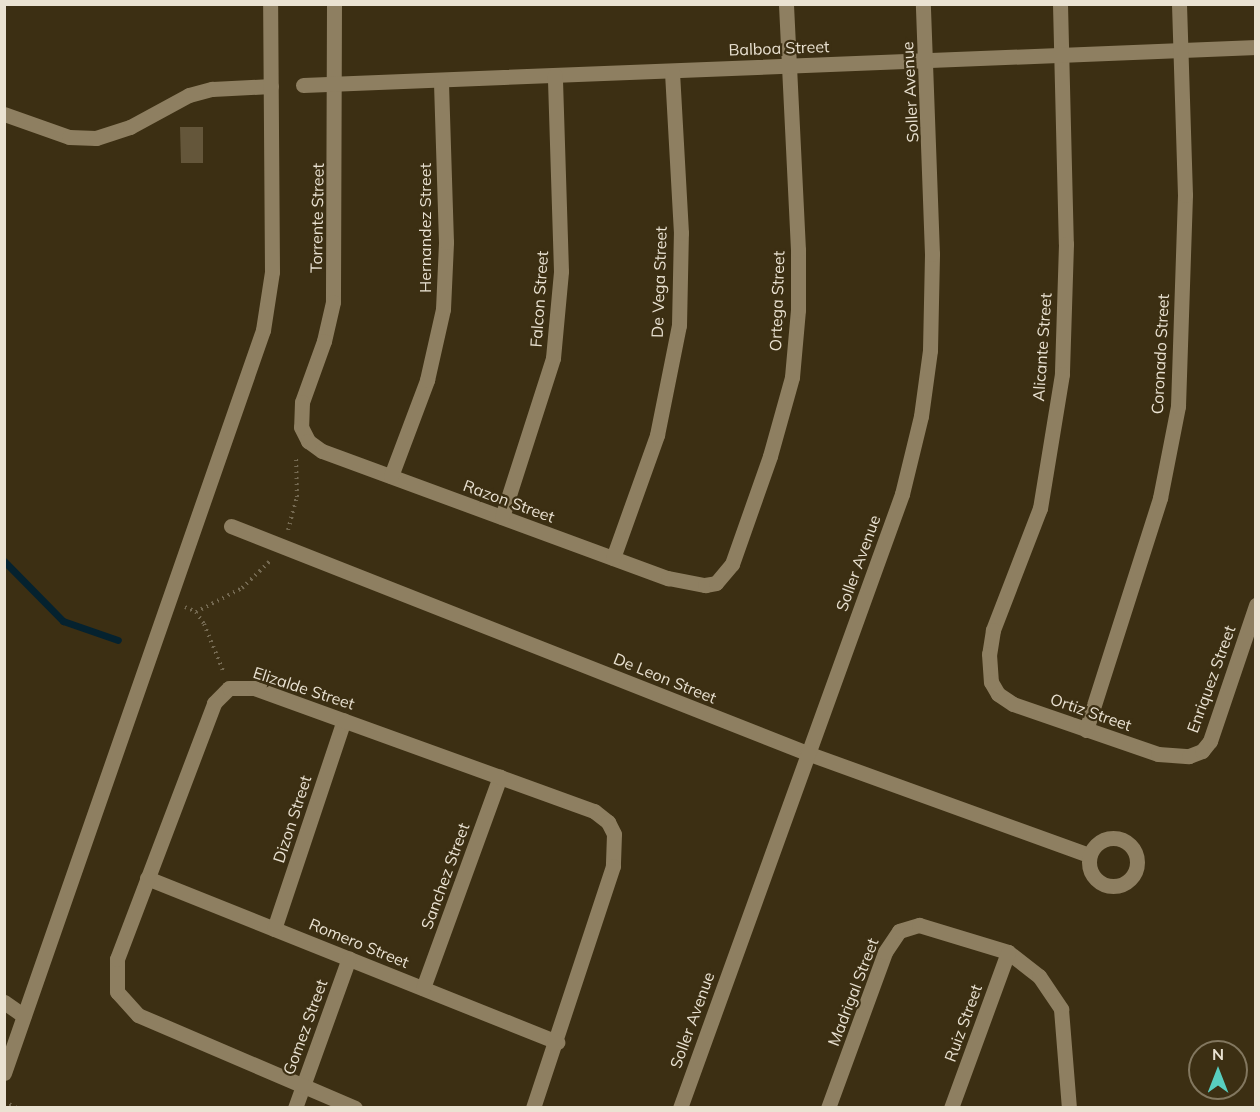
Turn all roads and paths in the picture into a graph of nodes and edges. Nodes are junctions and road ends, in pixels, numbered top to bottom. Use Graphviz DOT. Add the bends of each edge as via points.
graph roads {
  1 [pos="270,4"];
  2 [pos="334,4"];
  3 [pos="786,4"];
  4 [pos="923,4"];
  5 [pos="1060,4"];
  6 [pos="1179,4"];
  7 [pos="1256,47"];
  8 [pos="1181,50"];
  9 [pos="1061,55"];
  10 [pos="926,60"];
  11 [pos="788,66"];
  12 [pos="672,70"];
  13 [pos="555,75"];
  14 [pos="441,80"];
  15 [pos="336,83"];
  16 [pos="303,85"];
  17 [pos="271,86"];
  18 [pos="4,114"];
  19 [pos="301,427"];
  20 [pos="391,476"];
  21 [pos="502,517"];
  22 [pos="231,526"];
  23 [pos="613,558"];
  24 [pos="716,583"];
  25 [pos="1256,605"];
  26 [pos="196,612"];
  27 [pos="991,682"];
  28 [pos="229,688"];
  29 [pos="344,720"];
  30 [pos="1086,730"];
  31 [pos="807,753"];
  32 [pos="1189,756"];
  33 [pos="500,777"];
  34 [pos="1089,855"];
  35 [pos="147,878"];
  36 [pos="274,929"];
  37 [pos="1008,952"];
  38 [pos="349,958"];
  39 [pos="423,988"];
  40 [pos="4,1002"];
  41 [pos="24,1017"];
  42 [pos="557,1042"];
  43 [pos="4,1073"];
  44 [pos="303,1086"];
  45 [pos="4,1102"];
  46 [pos="17,1107"];
  47 [pos="295,1107"];
  48 [pos="355,1107"];
  49 [pos="533,1107"];
  50 [pos="680,1107"];
  51 [pos="828,1107"];
  52 [pos="951,1107"];
  53 [pos="1069,1107"];
  1 -- 17 [label="street"];
  2 -- 15 [label="street, Torrente Street"];
  3 -- 11 [label="street, Ortega Street"];
  4 -- 10 [label="street, Soller Avenue"];
  5 -- 9 [label="street, Alicante Street"];
  6 -- 8 [label="street, Coronado Street"];
  7 -- 8 [label="street, Balboa Street"];
  8 -- 9 [label="street, Balboa Street"];
  8 -- 30 [label="street, Coronado Street" via="1185,195 1178,406 1160,498"];
  9 -- 10 [label="street, Balboa Street"];
  9 -- 27 [label="street, Alicante Street" via="1066,244 1062,374 1040,508 993,630 988,662"];
  10 -- 11 [label="street, Balboa Street"];
  10 -- 31 [label="street, Soller Avenue" via="932,275 930,350 921,416 902,494"];
  11 -- 12 [label="street, Balboa Street"];
  11 -- 24 [label="street, Ortega Street" via="798,250 792,377 770,456 732,564"];
  12 -- 13 [label="street, Balboa Street"];
  12 -- 23 [label="street, De Vega Street" via="681,233 679,325 657,435"];
  13 -- 14 [label="street, Balboa Street"];
  13 -- 21 [label="street, Falcon Street" via="561,271 554,358"];
  14 -- 15 [label="street, Balboa Street"];
  14 -- 20 [label="street, Hernandez Street" via="446,242 443,309 427,380"];
  15 -- 16 [label="street, Balboa Street"];
  15 -- 19 [label="street, Torrente Street" via="333,302 302,402"];
  17 -- 18 [label="street" via="201,92 157,110 130,127 96,138 69,137"];
  17 -- 41 [label="street" via="272,272 263,330"];
  19 -- 20 [label="street, Razon Street" via="308,441 322,451"];
  20 -- 21 [label="street, Razon Street"];
  21 -- 23 [label="street, Razon Street"];
  22 -- 31 [label="street, De Leon Street"];
  23 -- 24 [label="street, Razon Street" via="686,583"];
  25 -- 32 [label="street, Enriquez Street" via="1210,741 1202,751"];
  26 -- 28 [label="path" via="212,641"];
  27 -- 30 [label="street, Ortiz Street" via="998,694 1013,704"];
  28 -- 29 [label="street, Elizalde Street" via="254,688"];
  28 -- 35 [label="street, Elizalde Street" via="214,703"];
  29 -- 33 [label="street, Elizalde Street"];
  29 -- 36 [label="street, Dizon Street"];
  30 -- 32 [label="street, Ortiz Street" via="1158,754"];
  31 -- 34 [label="street, De Leon Street"];
  31 -- 50 [label="street, Soller Avenue"];
  33 -- 39 [label="street, Sanchez Street"];
  33 -- 42 [label="street, Elizalde Street" via="594,811 608,822 614,834 613,866"];
  35 -- 36 [label="street, Romero Street"];
  35 -- 44 [label="street, Elizalde Street" via="117,959 117,992 126,1005 138,1015"];
  36 -- 38 [label="street, Romero Street"];
  37 -- 51 [label="street, Madrigal Street" via="934,927 919,925 899,931 885,952"];
  37 -- 52 [label="street, Ruiz Street"];
  37 -- 53 [label="street, Madrigal Street" via="1039,976 1061,1009"];
  38 -- 39 [label="street, Romero Street"];
  38 -- 44 [label="street, Gomez Street"];
  39 -- 42 [label="street, Romero Street"];
  40 -- 41 [label="street"];
  41 -- 43 [label="street"];
  42 -- 49 [label="street, Elizalde Street"];
  44 -- 47 [label="street, Gomez Street"];
  44 -- 48 [label="street, Elizalde Street"];
  45 -- 46 [label="path"];
}
